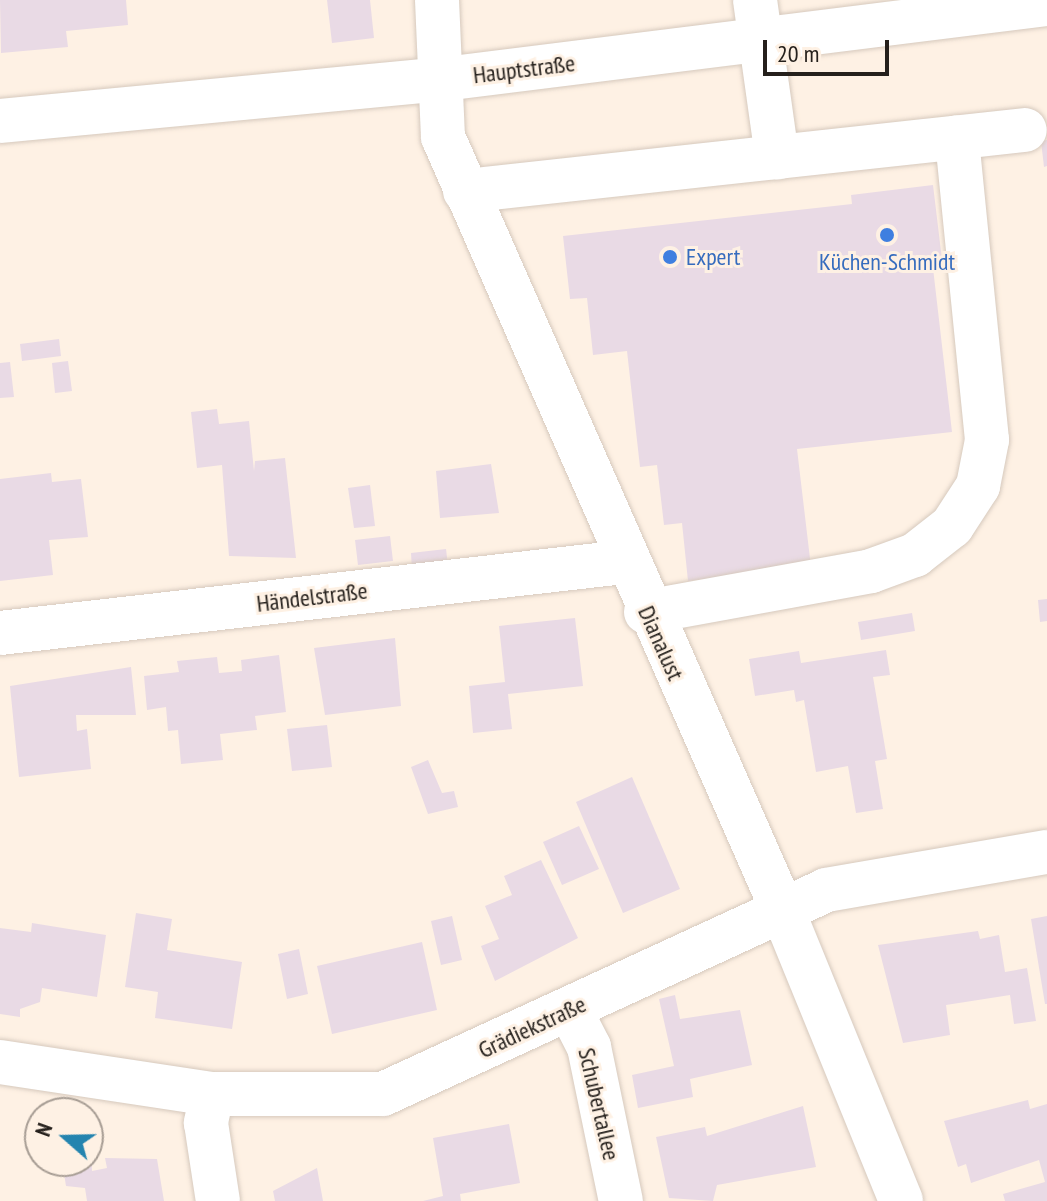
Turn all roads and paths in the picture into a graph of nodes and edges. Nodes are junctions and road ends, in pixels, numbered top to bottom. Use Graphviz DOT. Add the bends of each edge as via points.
graph roads {
  1 [pos="437,0"];
  2 [pos="1047,4"];
  3 [pos="758,20"];
  4 [pos="436,80"];
  5 [pos="0,121"];
  6 [pos="1025,130"];
  7 [pos="957,137"];
  8 [pos="777,157"];
  9 [pos="465,191"];
  10 [pos="624,562"];
  11 [pos="646,612"];
  12 [pos="0,633"];
  13 [pos="1047,852"];
  14 [pos="782,909"];
  15 [pos="570,1010"];
  16 [pos="0,1062"];
  17 [pos="212,1094"];
  18 [pos="218,1201"];
  19 [pos="621,1201"];
  20 [pos="901,1201"];
  1 -- 4 [label="street, Dianalust"];
  2 -- 3 [label="street, Hauptstraße"];
  3 -- 4 [label="street, Hauptstraße"];
  3 -- 8 [label="street"];
  4 -- 5 [label="street, Hauptstraße"];
  4 -- 9 [label="street, Dianalust" via="443,137"];
  6 -- 7 [label="street"];
  7 -- 8 [label="street"];
  7 -- 11 [label="street" via="987,440 978,486 952,526 915,555 871,571"];
  8 -- 9 [label="street"];
  9 -- 10 [label="street, Dianalust"];
  10 -- 11 [label="street, Dianalust"];
  10 -- 12 [label="street, Händelstraße"];
  11 -- 14 [label="street, Dianalust"];
  13 -- 14 [label="street, Grädiekstraße" via="826,890"];
  14 -- 15 [label="street, Grädiekstraße"];
  14 -- 20 [label="street, Dianalust"];
  15 -- 17 [label="street, Grädiekstraße" via="383,1094"];
  15 -- 19 [label="street, Schubertallee" via="589,1047"];
  16 -- 17 [label="street, Grädiekstraße"];
  17 -- 18 [label="street" via="206,1123"];
}
